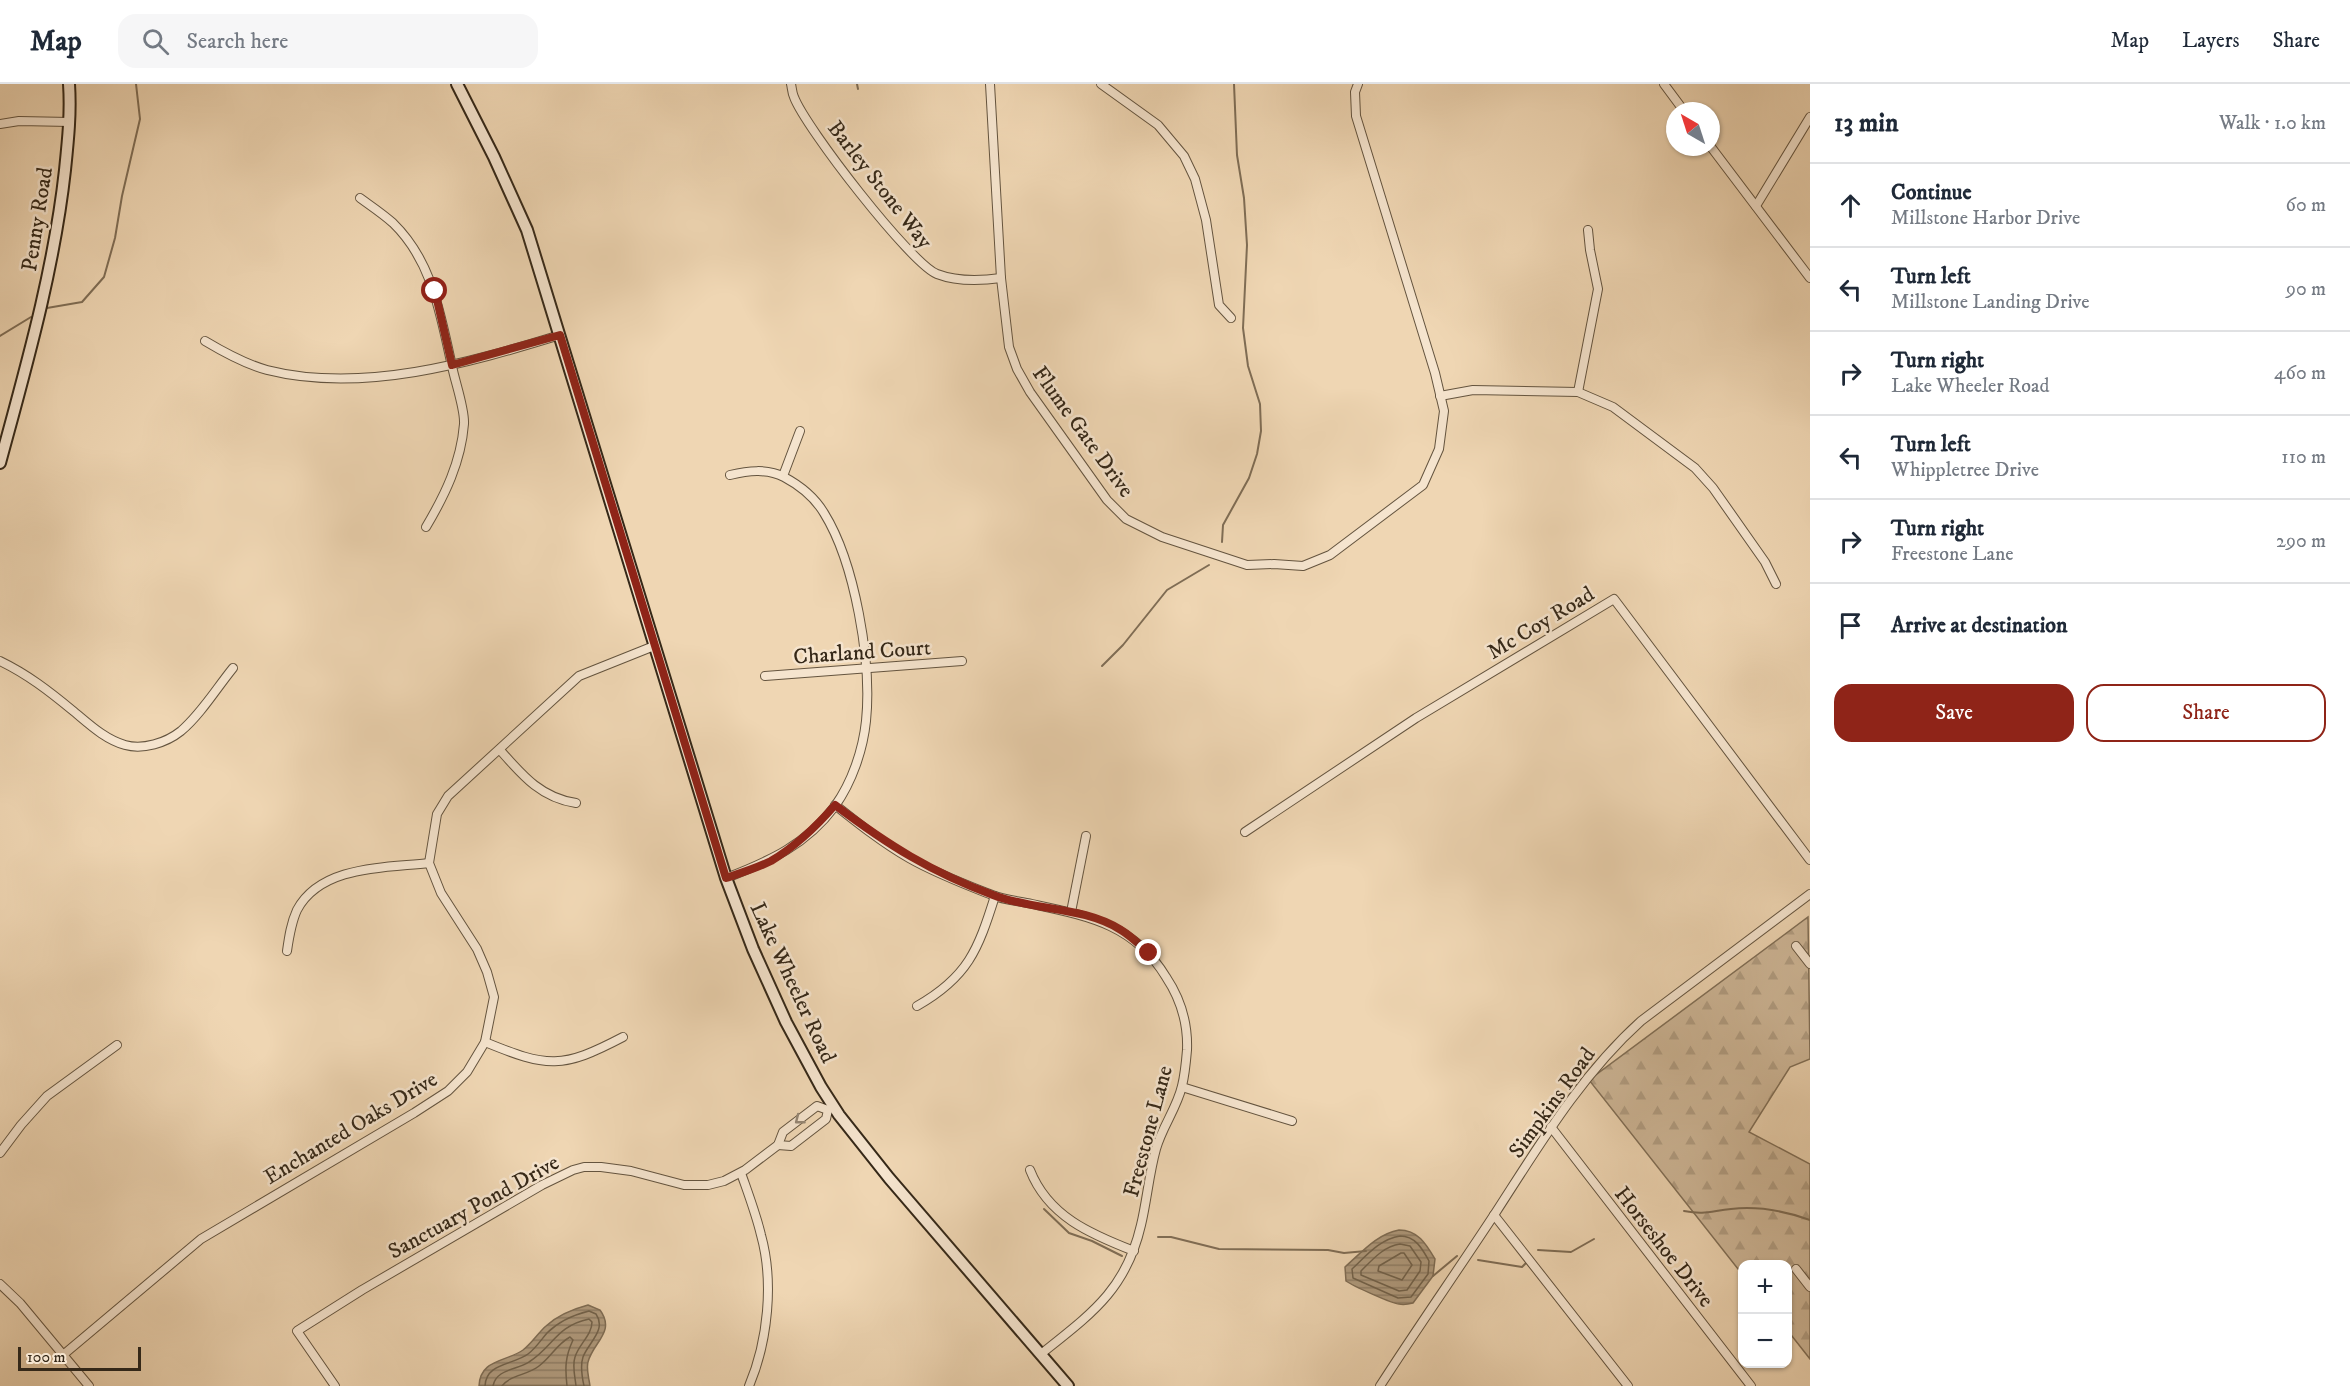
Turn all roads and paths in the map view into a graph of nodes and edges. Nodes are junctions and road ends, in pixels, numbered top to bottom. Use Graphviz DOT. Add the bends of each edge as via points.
graph roads {
  1 [pos="69,84"];
  2 [pos="457,84"];
  3 [pos="791,84"];
  4 [pos="990,84"];
  5 [pos="1101,84"];
  6 [pos="1358,84"];
  7 [pos="1664,84"];
  8 [pos="1677,102"];
  9 [pos="1810,117"];
  10 [pos="70,122"];
  11 [pos="0,124"];
  12 [pos="1718,156"];
  13 [pos="360,198"];
  14 [pos="1756,206"];
  15 [pos="1588,230"];
  16 [pos="1001,278"];
  17 [pos="1810,278"];
  18 [pos="1231,318"];
  19 [pos="560,335"];
  20 [pos="205,341"];
  21 [pos="452,365"];
  22 [pos="1578,392"];
  23 [pos="1440,396"];
  24 [pos="800,431"];
  25 [pos="0,463"];
  26 [pos="730,475"];
  27 [pos="783,476"];
  28 [pos="426,527"];
  29 [pos="1776,584"];
  30 [pos="654,646"];
  31 [pos="0,660"];
  32 [pos="962,661"];
  33 [pos="233,668"];
  34 [pos="867,669"];
  35 [pos="765,676"];
  36 [pos="500,750"];
  37 [pos="576,803"];
  38 [pos="835,805"];
  39 [pos="1245,832"];
  40 [pos="1086,836"];
  41 [pos="1810,860"];
  42 [pos="429,863"];
  43 [pos="726,878"];
  44 [pos="1810,894"];
  45 [pos="996,896"];
  46 [pos="1071,912"];
  47 [pos="1796,946"];
  48 [pos="287,951"];
  49 [pos="1810,964"];
  50 [pos="917,1006"];
  51 [pos="623,1037"];
  52 [pos="485,1042"];
  53 [pos="117,1045"];
  54 [pos="1182,1087"];
  55 [pos="830,1108"];
  56 [pos="1292,1121"];
  57 [pos="1551,1127"];
  58 [pos="778,1145"];
  59 [pos="0,1153"];
  60 [pos="1030,1170"];
  61 [pos="741,1173"];
  62 [pos="1494,1215"];
  63 [pos="1134,1251"];
  64 [pos="1796,1269"];
  65 [pos="0,1284"];
  66 [pos="1810,1287"];
  67 [pos="63,1354"];
  68 [pos="1041,1354"];
  69 [pos="89,1386"];
  70 [pos="335,1386"];
  71 [pos="749,1386"];
  72 [pos="1068,1386"];
  73 [pos="1380,1386"];
  74 [pos="1628,1386"];
  75 [pos="1751,1386"];
  1 -- 10 [label="street, Penny Road"];
  2 -- 19 [label="street, Lake Wheeler Road" via="514,200"];
  3 -- 16 [label="street, Barley Stone Way" via="794,98 825,146 917,261 937,274 976,281"];
  4 -- 16 [label="street, Flume Gate Drive"];
  5 -- 18 [label="street" via="1158,125 1184,156 1206,220 1219,305"];
  6 -- 23 [label="street, Flume Gate Drive" via="1356,116"];
  7 -- 8 [label="street"];
  9 -- 14 [label="street"];
  10 -- 11 [label="street"];
  10 -- 25 [label="street, Penny Road" via="53,252"];
  12 -- 14 [label="street"];
  13 -- 21 [label="street" via="393,223 425,266 435,291"];
  14 -- 17 [label="street"];
  15 -- 22 [label="street" via="1599,289"];
  16 -- 23 [label="street, Flume Gate Drive" via="1009,347 1017,369 1029,392 1107,500 1126,519 1162,537 1247,565 1303,566 1330,555 1423,485 1439,449 1444,411"];
  19 -- 21 [label="street"];
  19 -- 30 [label="street, Lake Wheeler Road"];
  20 -- 21 [label="street" via="233,358 265,370 300,375 358,377"];
  21 -- 28 [label="street" via="464,422 454,470"];
  22 -- 23 [label="street" via="1473,390"];
  22 -- 29 [label="street" via="1613,407 1695,468 1765,562"];
  24 -- 27 [label="street"];
  26 -- 27 [label="street" via="747,471"];
  27 -- 34 [label="street" via="811,497 832,527 850,580"];
  30 -- 36 [label="street" via="579,676"];
  30 -- 43 [label="street, Lake Wheeler Road"];
  31 -- 33 [label="street" via="33,679 100,732 135,747 163,742 180,732"];
  32 -- 34 [label="street, Charland Court"];
  34 -- 35 [label="street, Charland Court"];
  34 -- 38 [label="street" via="863,739 849,780"];
  36 -- 37 [label="street" via="532,785 561,801"];
  36 -- 42 [label="street" via="448,796 437,814"];
  38 -- 43 [label="street" via="790,848 769,862"];
  38 -- 45 [label="street, Freestone Lane" via="908,857"];
  39 -- 41 [label="street, Mc Coy Road" via="1416,718 1614,598"];
  40 -- 46 [label="street"];
  42 -- 48 [label="street" via="357,871 333,878 298,909"];
  42 -- 52 [label="street, Enchanted Oaks Drive" via="441,893 487,972 494,997"];
  43 -- 55 [label="street, Lake Wheeler Road" via="786,1022"];
  44 -- 57 [label="street, Simpkins Road" via="1641,1021 1587,1076"];
  45 -- 46 [label="street, Freestone Lane"];
  45 -- 50 [label="street" via="976,952 948,986"];
  46 -- 54 [label="street, Freestone Lane" via="1120,929 1149,953 1166,976 1179,1002 1186,1031"];
  47 -- 49 [label="street"];
  51 -- 52 [label="street" via="565,1062 517,1056"];
  52 -- 67 [label="street, Enchanted Oaks Drive" via="467,1072 448,1091 201,1239"];
  53 -- 59 [label="street" via="47,1096"];
  54 -- 56 [label="street"];
  54 -- 63 [label="street, Freestone Lane" via="1157,1147"];
  55 -- 58 [label="street, Sanctuary Pond Drive" via="826,1119 791,1146"];
  55 -- 58 [label="street, Sanctuary Pond Drive, one-way" via="817,1106 783,1132"];
  55 -- 68 [label="street, Lake Wheeler Road"];
  57 -- 62 [label="street, Simpkins Road"];
  57 -- 75 [label="street, Horseshoe Drive"];
  58 -- 61 [label="street, Sanctuary Pond Drive"];
  60 -- 63 [label="street" via="1036,1184 1066,1219 1091,1235"];
  61 -- 70 [label="street, Sanctuary Pond Drive" via="708,1185 692,1185 628,1170 584,1167 542,1185 297,1331"];
  61 -- 71 [label="street" via="762,1236 767,1274 765,1327"];
  62 -- 73 [label="street, Simpkins Road"];
  62 -- 74 [label="street"];
  63 -- 68 [label="street, Freestone Lane" via="1110,1294"];
  64 -- 66 [label="street"];
  65 -- 67 [label="street"];
  67 -- 69 [label="street"];
  68 -- 72 [label="street, Lake Wheeler Road"];
}
